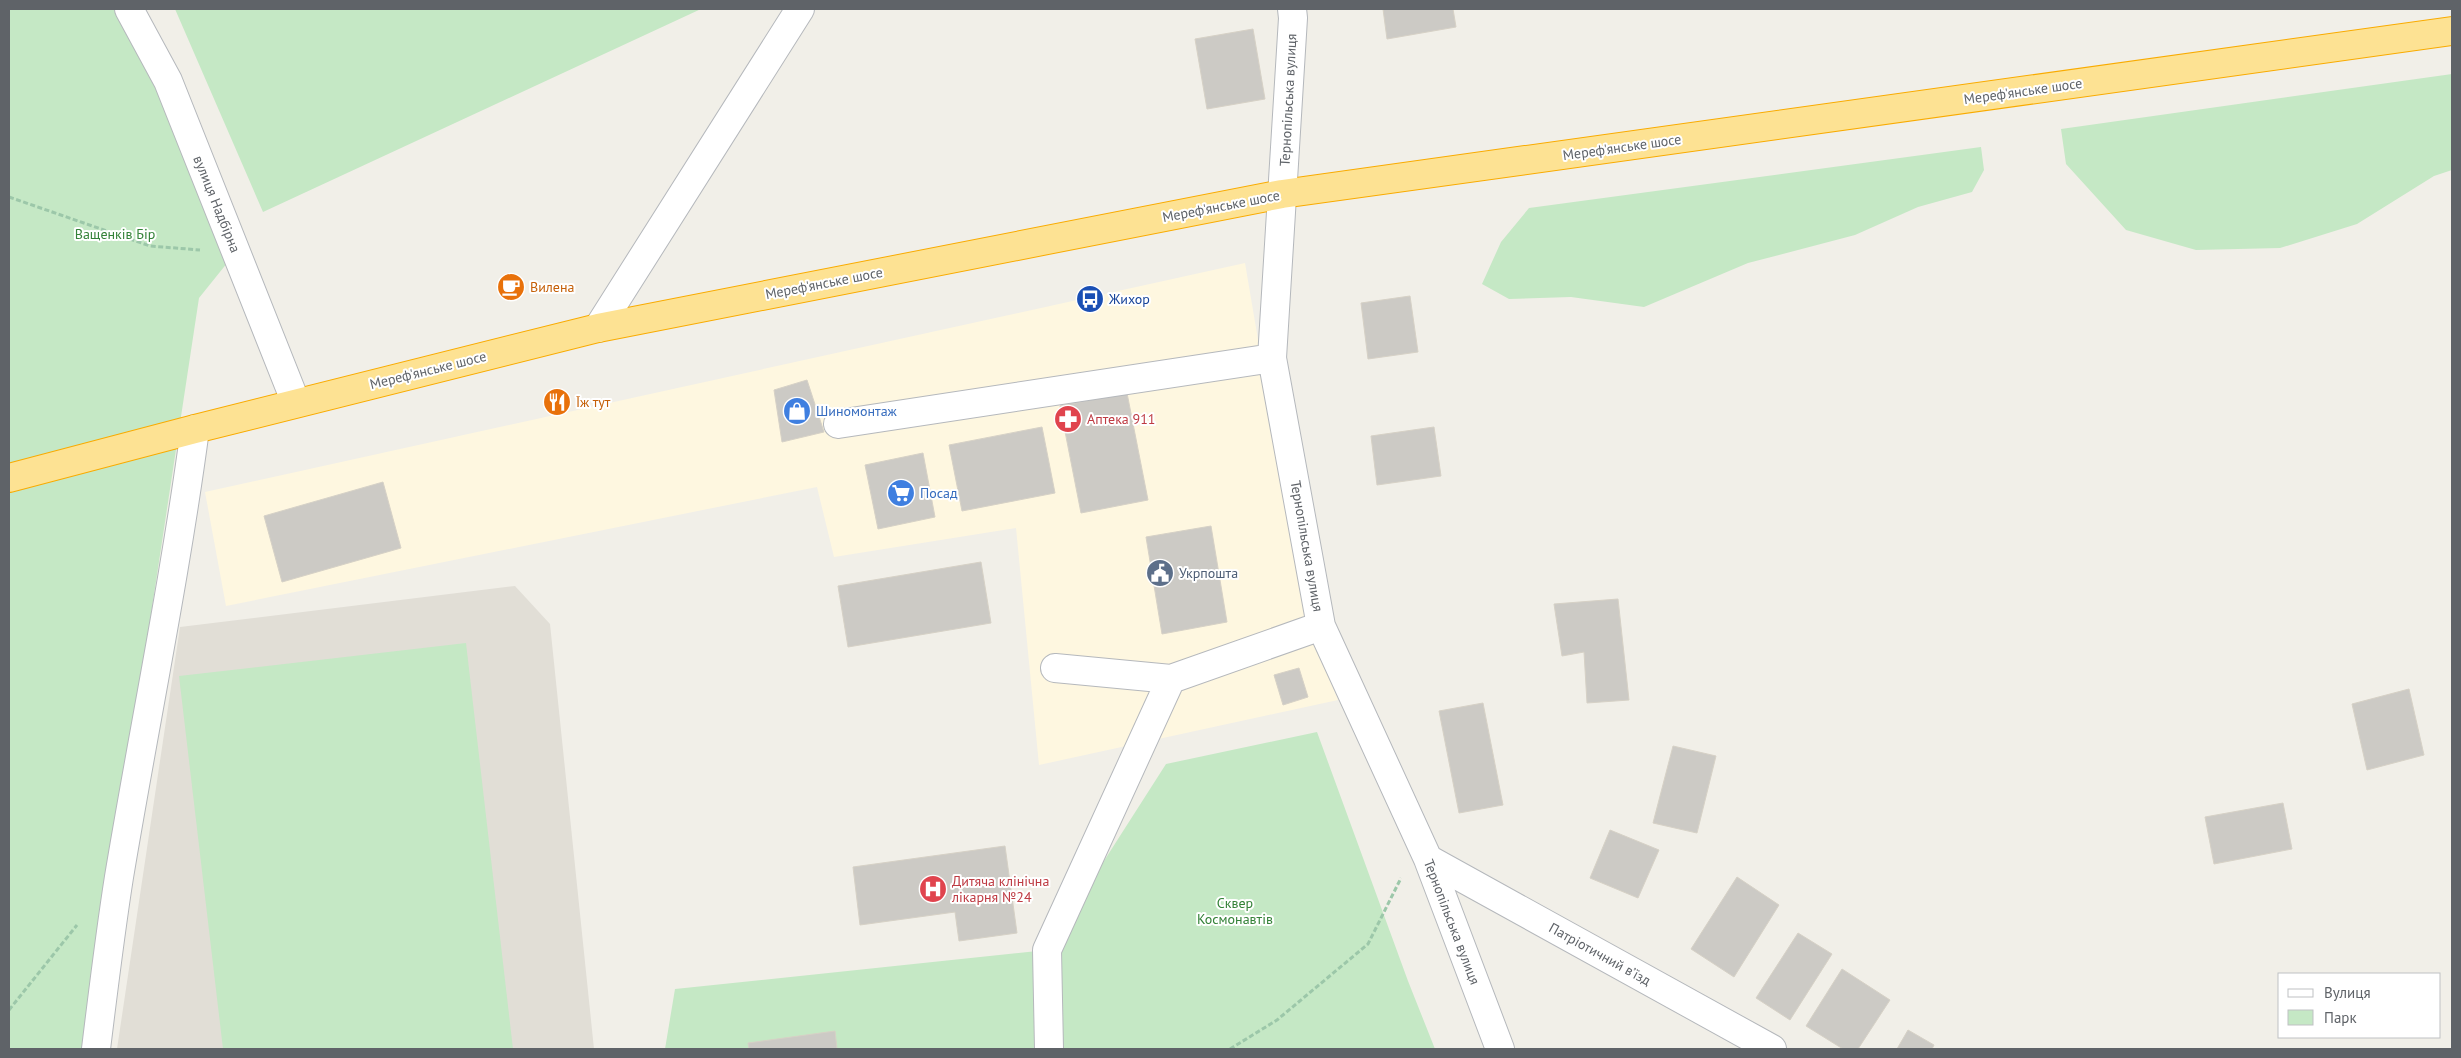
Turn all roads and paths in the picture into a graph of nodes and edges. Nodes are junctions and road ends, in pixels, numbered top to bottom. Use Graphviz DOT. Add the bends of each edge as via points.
graph roads {
  1 [pos="129,9"];
  2 [pos="800,9"];
  3 [pos="1292,9"];
  4 [pos="2452,32"];
  5 [pos="1282,194"];
  6 [pos="9,197"];
  7 [pos="236,252"];
  8 [pos="598,328"];
  9 [pos="1272,358"];
  10 [pos="296,403"];
  11 [pos="838,424"];
  12 [pos="195,428"];
  13 [pos="9,478"];
  14 [pos="1321,626"];
  15 [pos="1055,668"];
  16 [pos="1171,680"];
  17 [pos="1424,849"];
  18 [pos="82,920"];
  19 [pos="9,1010"];
  20 [pos="96,1049"];
  21 [pos="1049,1049"];
  22 [pos="1230,1049"];
  23 [pos="1500,1049"];
  24 [pos="1772,1049"];
  1 -- 7 [label="street, вулиця Надбірна" via="168,81"];
  2 -- 8 [label="street"];
  3 -- 5 [label="street, Тернопільська вулиця"];
  4 -- 5 [label="highway, Мереф'янське шосе"];
  5 -- 8 [label="highway, Мереф'янське шосе"];
  5 -- 9 [label="street, Тернопільська вулиця"];
  6 -- 7 [label="path" via="150,246"];
  7 -- 10 [label="street, вулиця Надбірна"];
  8 -- 10 [label="highway, Мереф'янське шосе"];
  9 -- 11 [label="street"];
  9 -- 14 [label="street, Тернопільська вулиця"];
  10 -- 12 [label="highway, Мереф'янське шосе"];
  12 -- 13 [label="highway, Мереф'янське шосе"];
  12 -- 20 [label="street" via="182,527 119,879"];
  14 -- 16 [label="street"];
  14 -- 17 [label="street, Тернопільська вулиця"];
  15 -- 16 [label="street"];
  16 -- 21 [label="street" via="1047,950"];
  17 -- 22 [label="path" via="1368,944 1277,1020"];
  17 -- 23 [label="street, Тернопільська вулиця"];
  17 -- 24 [label="street, Патріотичний в’їзд"];
  18 -- 19 [label="path"];
}
